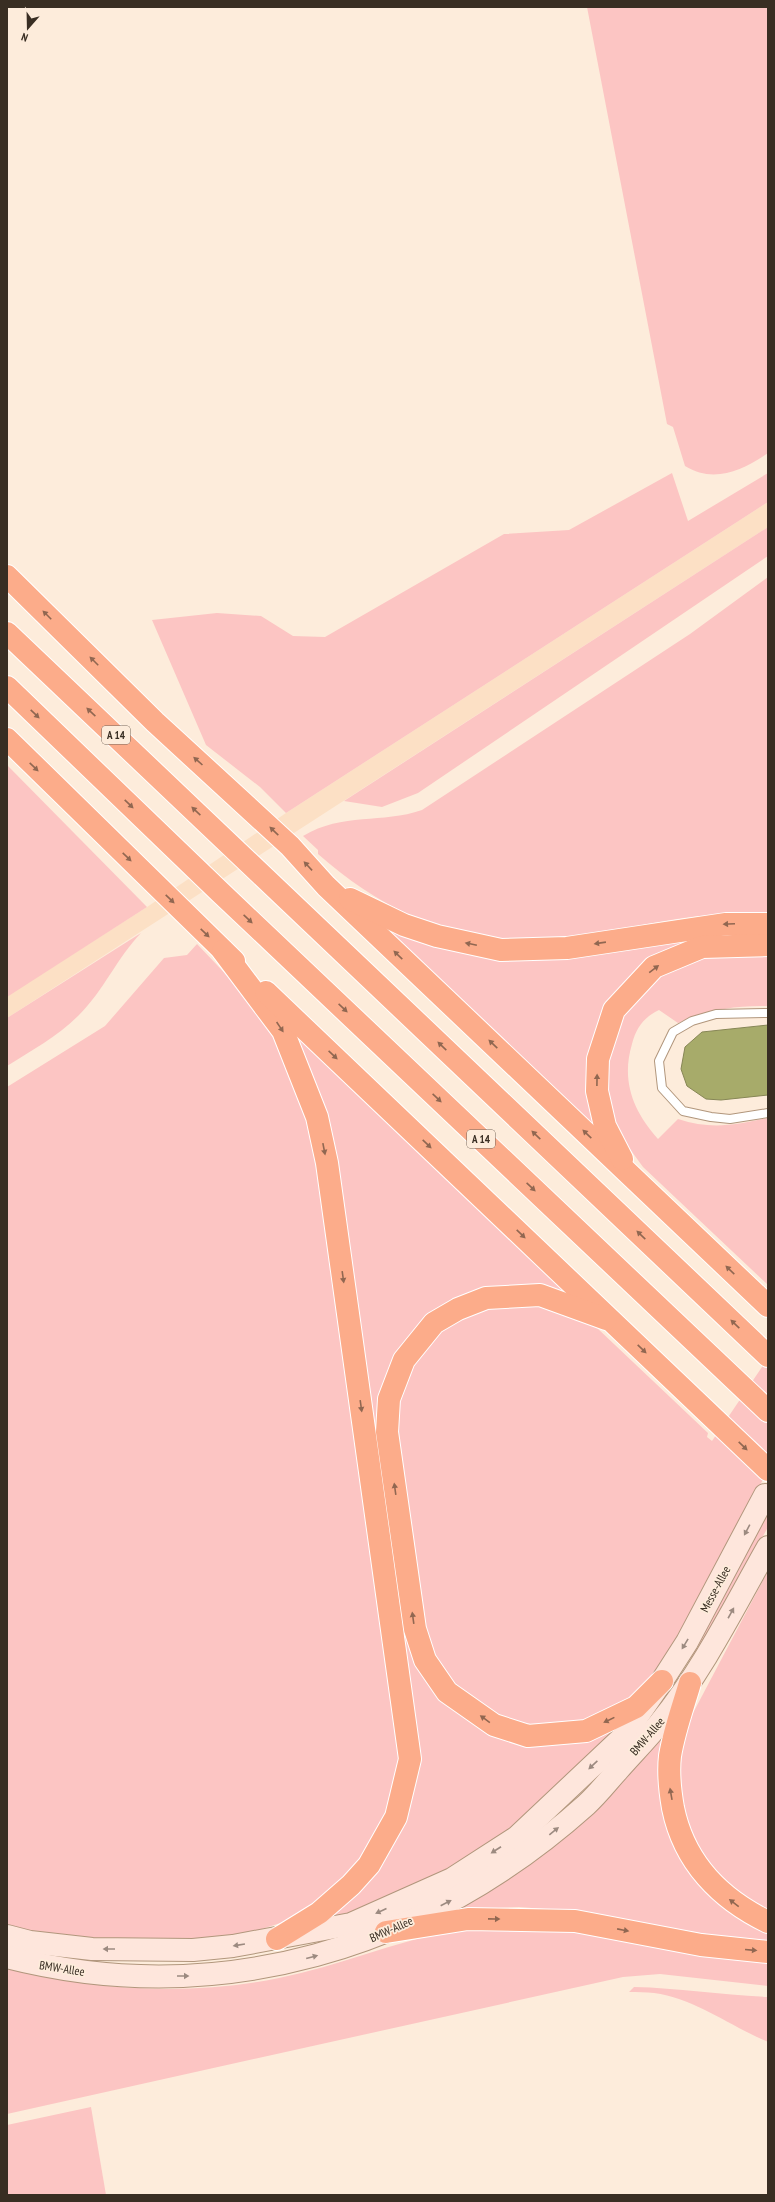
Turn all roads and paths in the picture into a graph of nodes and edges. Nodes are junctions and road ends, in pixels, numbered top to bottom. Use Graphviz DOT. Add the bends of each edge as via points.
graph roads {
  1 [pos="7,576"];
  2 [pos="7,633"];
  3 [pos="7,687"];
  4 [pos="7,739"];
  5 [pos="326,886"];
  6 [pos="768,924"];
  7 [pos="768,945"];
  8 [pos="223,951"];
  9 [pos="768,1013"];
  10 [pos="768,1113"];
  11 [pos="635,1180"];
  12 [pos="768,1306"];
  13 [pos="614,1322"];
  14 [pos="766,1354"];
  15 [pos="768,1411"];
  16 [pos="768,1470"];
  17 [pos="765,1495"];
  18 [pos="768,1546"];
  19 [pos="662,1681"];
  20 [pos="690,1683"];
  21 [pos="768,1922"];
  22 [pos="386,1932"];
  23 [pos="7,1936"];
  24 [pos="277,1939"];
  25 [pos="768,1952"];
  26 [pos="7,1957"];
  5 -- 1 [label="highway, one-way" via="290,846 156,722"];
  14 -- 2 [label="highway, A 14, one-way"];
  3 -- 15 [label="highway, A 14, one-way"];
  4 -- 8 [label="highway, one-way"];
  6 -- 5 [label="highway, one-way" via="726,924 567,948 501,950 437,936 404,925"];
  11 -- 5 [label="highway, one-way"];
  11 -- 7 [label="highway, one-way" via="617,1152 605,1126 597,1091 598,1060 614,1010 654,968 702,947"];
  8 -- 13 [label="highway, one-way"];
  8 -- 24 [label="highway, one-way" via="283,1031 317,1116 327,1163 410,1759 396,1817 369,1865 352,1886 319,1913"];
  9 -- 10 [label="lane" via="716,1014 692,1021 673,1032 659,1061 662,1088 683,1111 730,1119"];
  12 -- 11 [label="highway, one-way"];
  13 -- 16 [label="highway, one-way"];
  19 -- 13 [label="highway, one-way" via="636,1707 586,1731 528,1736 494,1726 447,1692 426,1660 414,1629 387,1432 389,1399 404,1360 434,1323 458,1309 486,1298 540,1295"];
  17 -- 19 [label="main road, Messe-Allee, one-way" via="687,1642"];
  20 -- 18 [label="main road, Messe-Allee, one-way"];
  19 -- 24 [label="main road, BMW-Allee, one-way" via="623,1737 517,1837 452,1879 350,1924"];
  21 -- 20 [label="highway, one-way" via="745,1911 702,1873 688,1851 676,1821 670,1790 670,1757"];
  22 -- 20 [label="main road, BMW-Allee, one-way" via="449,1901 517,1861 588,1803 659,1724"];
  22 -- 25 [label="highway, one-way" via="468,1919 575,1921 701,1945"];
  26 -- 22 [label="main road, BMW-Allee, one-way" via="89,1973 190,1976 247,1970 302,1960 346,1948"];
  24 -- 23 [label="main road, BMW-Allee, one-way" via="193,1950 100,1949 30,1942"];
}
